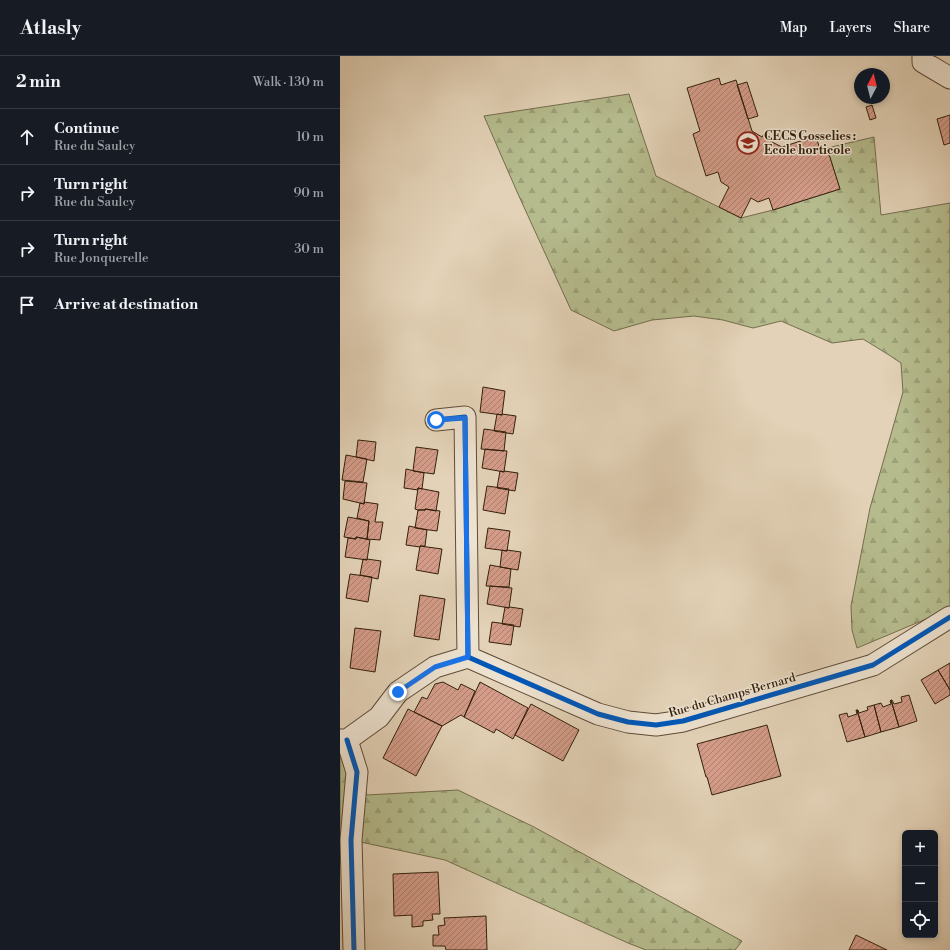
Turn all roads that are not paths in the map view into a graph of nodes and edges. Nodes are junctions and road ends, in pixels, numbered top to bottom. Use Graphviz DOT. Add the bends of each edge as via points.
graph roads {
  1 [pos="923,56"];
  2 [pos="950,78"];
  3 [pos="436,420"];
  4 [pos="950,617"];
  5 [pos="468,657"];
  6 [pos="344,740"];
  7 [pos="354,950"];
  1 -- 2 [label="street" via="923,62"];
  3 -- 5 [label="street" via="465,418"];
  4 -- 5 [label="street, Rue du Champs Bernard" via="873,665 683,721 656,725 628,722 598,714"];
  5 -- 6 [label="street" via="435,667 398,692 379,717"];
  6 -- 7 [label="street" via="357,772 351,840"];
}
